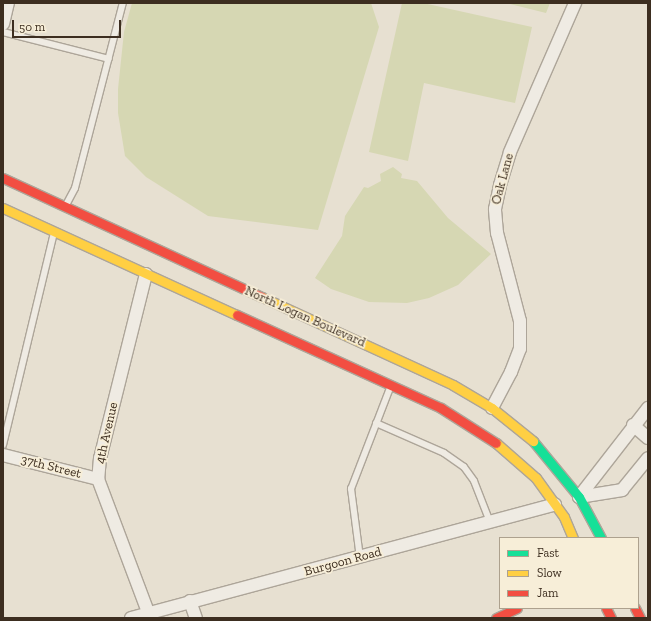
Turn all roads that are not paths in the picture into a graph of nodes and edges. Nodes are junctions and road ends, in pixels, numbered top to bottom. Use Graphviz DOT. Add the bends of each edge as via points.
graph roads {
  1 [pos="8,3"];
  2 [pos="123,3"];
  3 [pos="575,3"];
  4 [pos="3,24"];
  5 [pos="3,32"];
  6 [pos="109,59"];
  7 [pos="3,178"];
  8 [pos="65,207"];
  9 [pos="3,208"];
  10 [pos="55,232"];
  11 [pos="146,274"];
  12 [pos="391,385"];
  13 [pos="492,408"];
  14 [pos="648,408"];
  15 [pos="376,423"];
  16 [pos="633,425"];
  17 [pos="648,438"];
  18 [pos="3,445"];
  19 [pos="3,454"];
  20 [pos="648,458"];
  21 [pos="98,479"];
  22 [pos="579,497"];
  23 [pos="555,504"];
  24 [pos="490,522"];
  25 [pos="572,537"];
  26 [pos="600,537"];
  27 [pos="360,558"];
  28 [pos="190,601"];
  29 [pos="515,609"];
  30 [pos="606,609"];
  31 [pos="636,609"];
  32 [pos="148,612"];
  33 [pos="131,618"];
  34 [pos="196,618"];
  35 [pos="496,618"];
  36 [pos="611,618"];
  37 [pos="640,618"];
  1 -- 4 [label="street"];
  2 -- 6 [label="lane"];
  3 -- 13 [label="street, Oak Lane" via="513,146 495,209 497,233 520,321 520,350 512,372"];
  5 -- 6 [label="lane"];
  6 -- 8 [label="lane" via="75,188"];
  7 -- 8 [label="main road, North Logan Boulevard"];
  8 -- 13 [label="main road, North Logan Boulevard" via="453,385"];
  9 -- 10 [label="main road, North Logan Boulevard"];
  10 -- 11 [label="main road, North Logan Boulevard"];
  10 -- 18 [label="lane"];
  11 -- 12 [label="main road, North Logan Boulevard"];
  11 -- 21 [label="street, 4th Avenue" via="100,458"];
  12 -- 15 [label="lane"];
  12 -- 23 [label="main road, North Logan Boulevard" via="478,430 525,468"];
  13 -- 22 [label="main road, North Logan Boulevard" via="531,439"];
  14 -- 16 [label="street"];
  15 -- 24 [label="lane" via="444,453 464,468 474,481"];
  15 -- 27 [label="lane" via="351,489"];
  16 -- 17 [label="street"];
  16 -- 22 [label="street"];
  19 -- 21 [label="street, 37th Street"];
  20 -- 22 [label="street" via="622,490"];
  21 -- 32 [label="street, 4th Avenue"];
  22 -- 23 [label="main road"];
  22 -- 26 [label="main road, North Logan Boulevard"];
  23 -- 24 [label="street, Burgoon Road"];
  23 -- 25 [label="main road, North Logan Boulevard"];
  24 -- 27 [label="street, Burgoon Road"];
  27 -- 28 [label="street, Burgoon Road"];
  28 -- 32 [label="street, Burgoon Road"];
  28 -- 34 [label="street"];
  29 -- 35 [label="main road"];
  30 -- 36 [label="main road"];
  31 -- 37 [label="main road"];
  32 -- 33 [label="street, Burgoon Road"];
}
